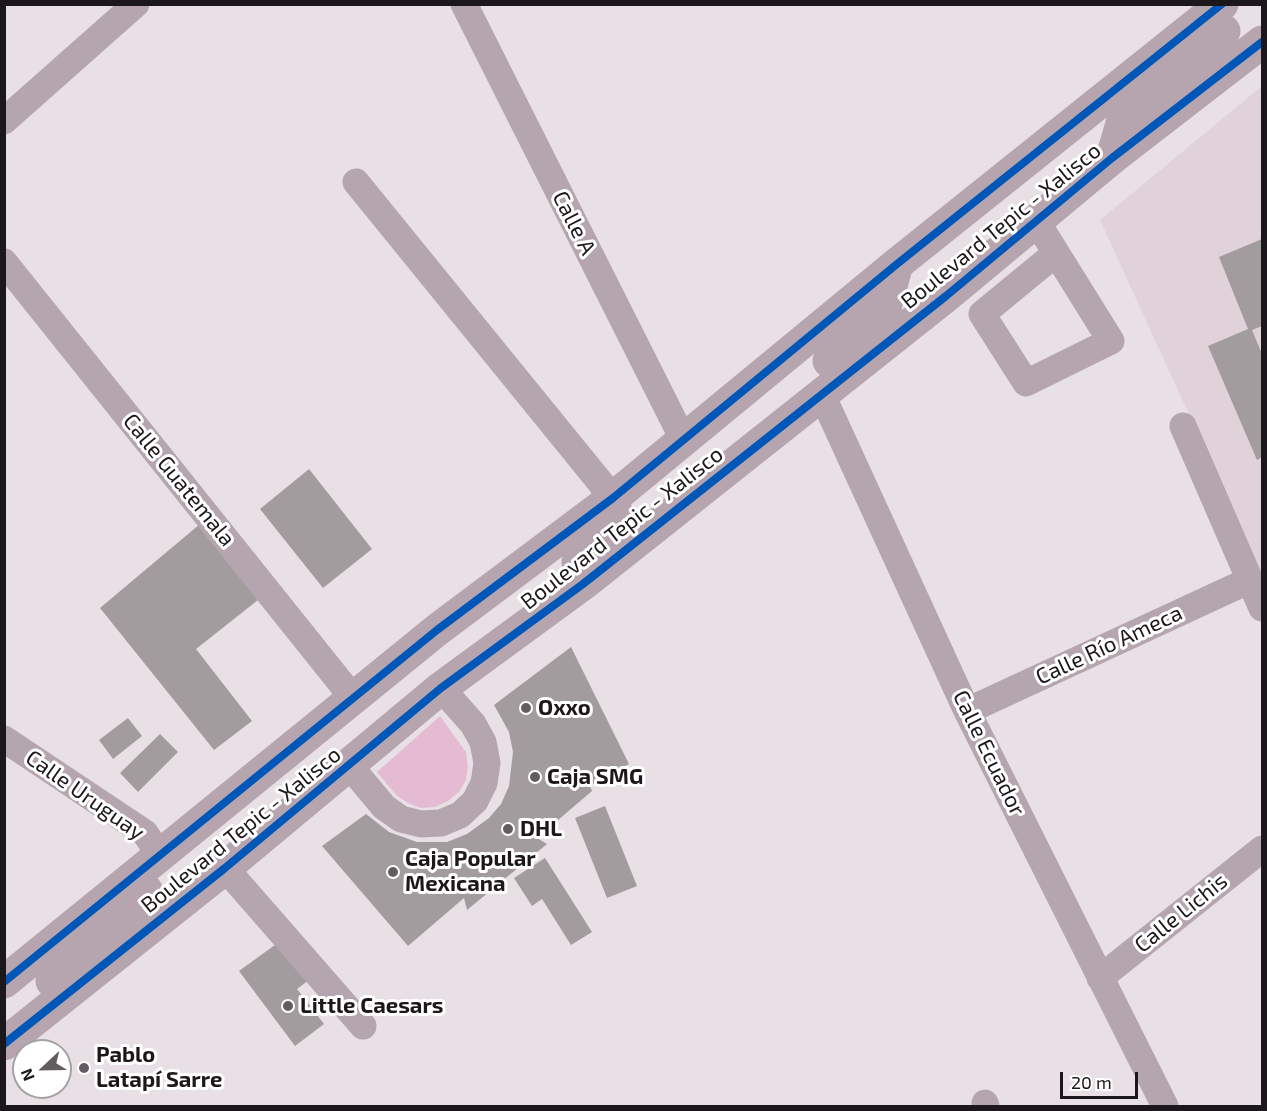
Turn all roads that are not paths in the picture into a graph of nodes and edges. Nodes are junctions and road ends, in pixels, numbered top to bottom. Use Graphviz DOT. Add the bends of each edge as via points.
graph roads {
  1 [pos="136,4"];
  2 [pos="464,4"];
  3 [pos="1222,4"];
  4 [pos="1243,4"];
  5 [pos="1263,42"];
  6 [pos="4,121"];
  7 [pos="1112,158"];
  8 [pos="356,182"];
  9 [pos="1035,219"];
  10 [pos="1055,254"];
  11 [pos="4,261"];
  12 [pos="897,264"];
  13 [pos="946,296"];
  14 [pos="982,314"];
  15 [pos="822,394"];
  16 [pos="1183,426"];
  17 [pos="684,441"];
  18 [pos="613,498"];
  19 [pos="1250,580"];
  20 [pos="583,584"];
  21 [pos="1263,608"];
  22 [pos="437,630"];
  23 [pos="441,688"];
  24 [pos="353,698"];
  25 [pos="968,711"];
  26 [pos="4,739"];
  27 [pos="349,765"];
  28 [pos="1263,849"];
  29 [pos="161,857"];
  30 [pos="225,868"];
  31 [pos="1100,978"];
  32 [pos="4,982"];
  33 [pos="363,1026"];
  34 [pos="4,1036"];
  35 [pos="4,1044"];
  36 [pos="1165,1107"];
  1 -- 6 [label="street"];
  2 -- 17 [label="street, Calle A"];
  3 -- 12 [label="main road, Boulevard Tepic - Xalisco"];
  4 -- 7 [label="main road" via="1234,23 1125,113"];
  5 -- 7 [label="main road, Boulevard Tepic - Xalisco"];
  7 -- 9 [label="main road, Boulevard Tepic - Xalisco"];
  8 -- 18 [label="street"];
  9 -- 10 [label="street"];
  9 -- 13 [label="main road, Boulevard Tepic - Xalisco"];
  10 -- 14 [label="street"];
  10 -- 14 [label="street" via="1110,341 1026,383"];
  11 -- 24 [label="street, Calle Guatemala"];
  12 -- 15 [label="main road" via="883,315 824,365"];
  12 -- 17 [label="main road, Boulevard Tepic - Xalisco"];
  13 -- 14 [label="street"];
  13 -- 15 [label="main road, Boulevard Tepic - Xalisco"];
  15 -- 20 [label="main road, Boulevard Tepic - Xalisco"];
  15 -- 25 [label="street, Calle Ecuador"];
  16 -- 19 [label="street"];
  17 -- 18 [label="main road, Boulevard Tepic - Xalisco"];
  17 -- 20 [label="main road" via="672,469 581,554 578,562"];
  18 -- 22 [label="main road, Boulevard Tepic - Xalisco"];
  19 -- 21 [label="street"];
  19 -- 25 [label="street, Calle Río Ameca"];
  20 -- 23 [label="main road, Boulevard Tepic - Xalisco"];
  22 -- 24 [label="main road, Boulevard Tepic - Xalisco"];
  22 -- 27 [label="main road" via="436,646 428,660 351,716 345,726 344,741"];
  23 -- 27 [label="main road, Boulevard Tepic - Xalisco"];
  23 -- 27 [label="street" via="473,724 483,742 487,763 480,792 460,815 441,823 401,819 384,807"];
  24 -- 29 [label="main road, Boulevard Tepic - Xalisco"];
  25 -- 31 [label="street, Calle Ecuador"];
  26 -- 29 [label="street, Calle Uruguay" via="145,833"];
  27 -- 30 [label="main road, Boulevard Tepic - Xalisco"];
  28 -- 31 [label="street, Calle Lichis"];
  29 -- 32 [label="main road, Boulevard Tepic - Xalisco"];
  29 -- 34 [label="main road" via="143,897 22,1008"];
  30 -- 33 [label="street"];
  30 -- 35 [label="main road, Boulevard Tepic - Xalisco"];
  31 -- 36 [label="street, Calle Ecuador"];
}
